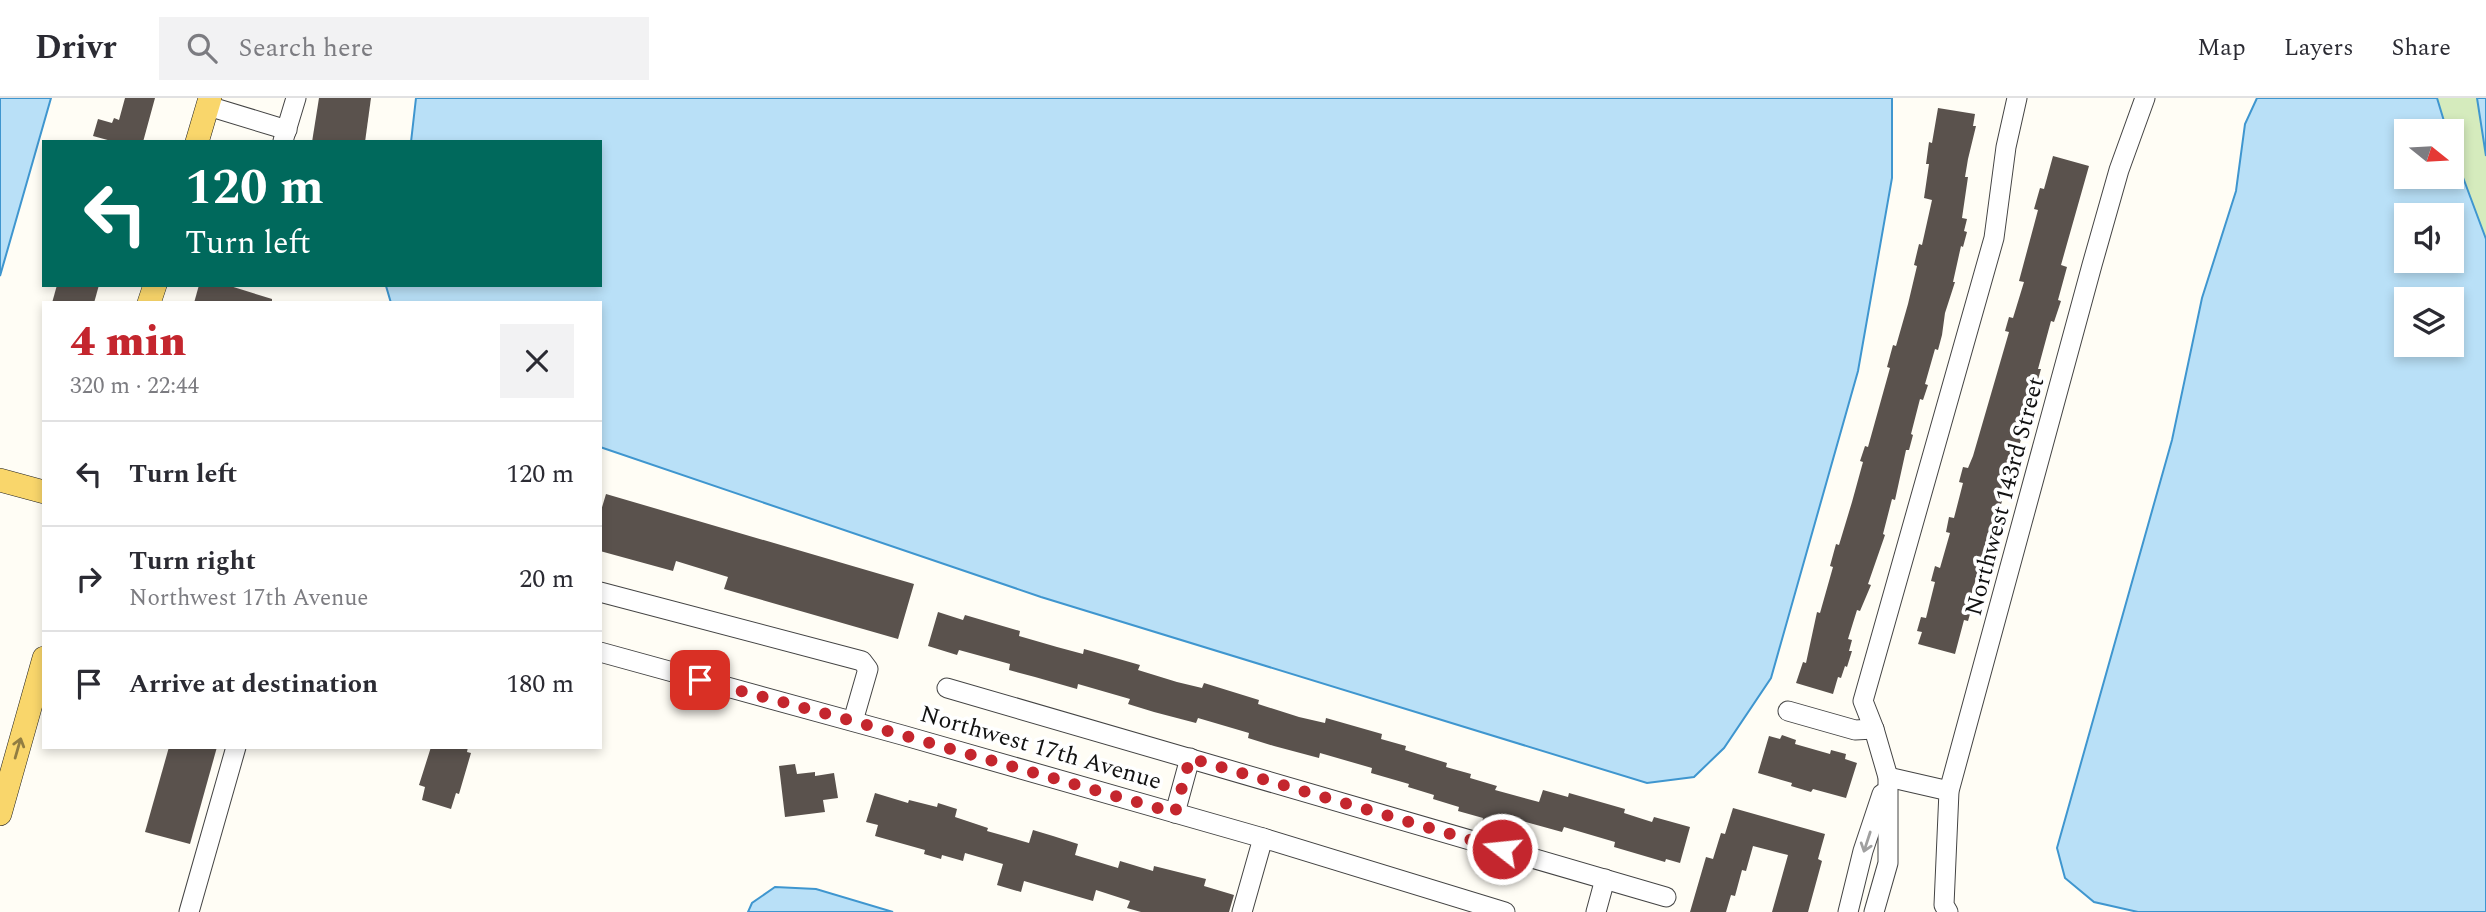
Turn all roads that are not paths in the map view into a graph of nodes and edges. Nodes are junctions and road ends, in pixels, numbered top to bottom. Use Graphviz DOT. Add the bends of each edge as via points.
graph roads {
  1 [pos="296,98"];
  2 [pos="2017,98"];
  3 [pos="2145,98"];
  4 [pos="209,102"];
  5 [pos="285,136"];
  6 [pos="198,140"];
  7 [pos="0,480"];
  8 [pos="42,491"];
  9 [pos="602,593"];
  10 [pos="602,653"];
  11 [pos="42,665"];
  12 [pos="947,688"];
  13 [pos="1788,710"];
  14 [pos="853,721"];
  15 [pos="1874,729"];
  16 [pos="235,749"];
  17 [pos="1190,758"];
  18 [pos="1888,777"];
  19 [pos="1949,791"];
  20 [pos="1175,813"];
  21 [pos="0,814"];
  22 [pos="1263,838"];
  23 [pos="1605,879"];
  24 [pos="1667,897"];
  25 [pos="190,912"];
  26 [pos="1242,912"];
  27 [pos="1505,912"];
  28 [pos="1596,912"];
  29 [pos="1848,912"];
  30 [pos="1874,912"];
  31 [pos="1948,912"];
  1 -- 5 [label="street"];
  2 -- 15 [label="street" via="1994,238 1863,701"];
  3 -- 19 [label="street, Northwest 143rd Street" via="2095,253"];
  4 -- 5 [label="street"];
  4 -- 6 [label="main road"];
  7 -- 8 [label="main road"];
  9 -- 14 [label="street" via="862,661 868,669"];
  10 -- 14 [label="street, Northwest 17th Avenue"];
  21 -- 11 [label="main road, one-way"];
  12 -- 17 [label="street"];
  13 -- 15 [label="street" via="1854,730"];
  14 -- 20 [label="street, Northwest 17th Avenue"];
  15 -- 18 [label="street"];
  16 -- 25 [label="street"];
  17 -- 20 [label="street"];
  17 -- 23 [label="street"];
  18 -- 19 [label="street"];
  18 -- 29 [label="street, one-way"];
  18 -- 30 [label="street" via="1888,863"];
  19 -- 31 [label="street, Northwest 143rd Street" via="1944,905"];
  20 -- 22 [label="street, Northwest 17th Avenue"];
  22 -- 26 [label="street"];
  22 -- 27 [label="street, Northwest 17th Avenue"];
  23 -- 24 [label="street"];
  23 -- 28 [label="street"];
}
